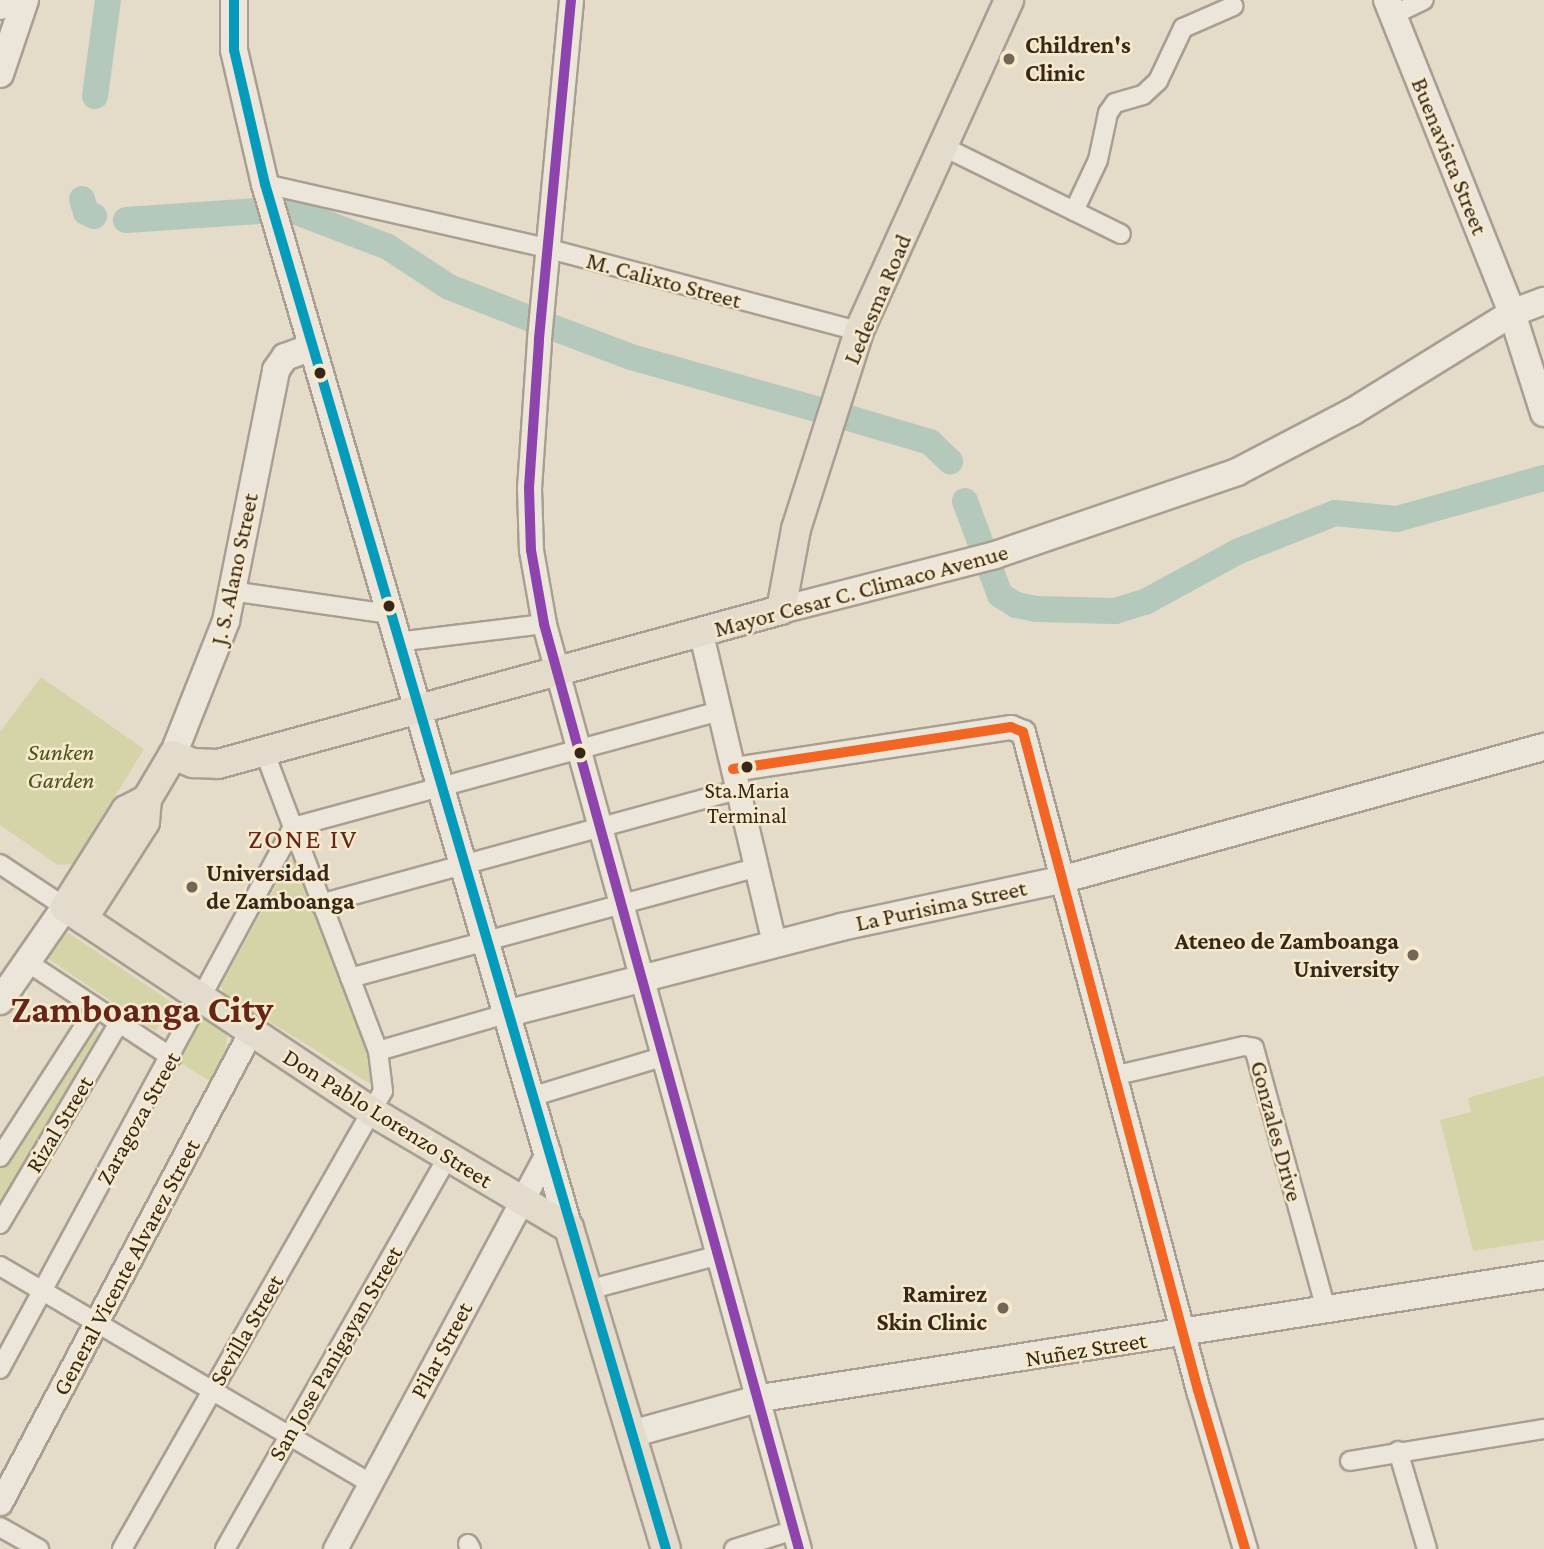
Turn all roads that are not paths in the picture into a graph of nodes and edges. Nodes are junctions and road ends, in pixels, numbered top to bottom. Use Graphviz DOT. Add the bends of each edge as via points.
graph roads {
  1 [pos="2,0"];
  2 [pos="25,0"];
  3 [pos="234,0"];
  4 [pos="571,0"];
  5 [pos="1424,0"];
  6 [pos="1005,1"];
  7 [pos="0,6"];
  8 [pos="1233,6"];
  9 [pos="1390,7"];
  10 [pos="0,74"];
  11 [pos="944,147"];
  12 [pos="270,202"];
  13 [pos="1074,211"];
  14 [pos="1121,234"];
  15 [pos="546,248"];
  16 [pos="1544,301"];
  17 [pos="1512,313"];
  18 [pos="859,331"];
  19 [pos="312,347"];
  20 [pos="1544,413"];
  21 [pos="231,591"];
  22 [pos="780,610"];
  23 [pos="388,614"];
  24 [pos="544,624"];
  25 [pos="701,634"];
  26 [pos="397,642"];
  27 [pos="559,672"];
  28 [pos="418,710"];
  29 [pos="720,711"];
  30 [pos="581,746"];
  31 [pos="1544,747"];
  32 [pos="264,751"];
  33 [pos="173,755"];
  34 [pos="736,779"];
  35 [pos="440,784"];
  36 [pos="292,827"];
  37 [pos="602,827"];
  38 [pos="0,864"];
  39 [pos="464,864"];
  40 [pos="756,868"];
  41 [pos="1064,879"];
  42 [pos="320,904"];
  43 [pos="623,905"];
  44 [pos="74,913"];
  45 [pos="487,940"];
  46 [pos="774,943"];
  47 [pos="27,962"];
  48 [pos="350,978"];
  49 [pos="643,978"];
  50 [pos="204,999"];
  51 [pos="0,1001"];
  52 [pos="96,1008"];
  53 [pos="509,1013"];
  54 [pos="119,1023"];
  55 [pos="251,1031"];
  56 [pos="378,1051"];
  57 [pos="664,1056"];
  58 [pos="171,1057"];
  59 [pos="1117,1075"];
  60 [pos="534,1096"];
  61 [pos="371,1111"];
  62 [pos="548,1152"];
  63 [pos="0,1157"];
  64 [pos="447,1158"];
  65 [pos="522,1201"];
  66 [pos="0,1224"];
  67 [pos="569,1228"];
  68 [pos="720,1255"];
  69 [pos="0,1266"];
  70 [pos="1544,1275"];
  71 [pos="588,1290"];
  72 [pos="42,1293"];
  73 [pos="1326,1309"];
  74 [pos="97,1324"];
  75 [pos="1184,1334"];
  76 [pos="0,1369"];
  77 [pos="210,1392"];
  78 [pos="761,1398"];
  79 [pos="1544,1429"];
  80 [pos="631,1434"];
  81 [pos="287,1437"];
  82 [pos="1398,1451"];
  83 [pos="1350,1461"];
  84 [pos="370,1483"];
  85 [pos="0,1503"];
  86 [pos="0,1527"];
  87 [pos="796,1540"];
  88 [pos="39,1549"];
  89 [pos="122,1549"];
  90 [pos="225,1549"];
  91 [pos="335,1549"];
  92 [pos="666,1549"];
  93 [pos="734,1549"];
  94 [pos="1245,1549"];
  95 [pos="1427,1549"];
  1 -- 7 [label="main road"];
  2 -- 10 [label="main road"];
  3 -- 12 [label="main road" via="234,50"];
  4 -- 15 [label="street"];
  5 -- 9 [label="street"];
  6 -- 11 [label="main road, Ledesma Road"];
  8 -- 13 [label="street" via="1183,28 1158,81 1143,95 1115,103 1108,113 1098,160"];
  9 -- 17 [label="main road, Buenavista Street"];
  11 -- 13 [label="street"];
  11 -- 18 [label="main road, Ledesma Road"];
  12 -- 15 [label="street, M. Calixto Street"];
  12 -- 19 [label="main road"];
  13 -- 14 [label="street"];
  15 -- 18 [label="street, M. Calixto Street"];
  15 -- 24 [label="street" via="529,488 531,550"];
  16 -- 17 [label="main road, Mayor Cesar C. Climaco Avenue"];
  17 -- 20 [label="main road, Buenavista Street"];
  17 -- 22 [label="main road, Mayor Cesar C. Climaco Avenue" via="1352,412 1237,472 978,558"];
  18 -- 22 [label="main road, Ledesma Road" via="796,529"];
  19 -- 21 [label="main road, J. S. Alano Street" via="285,357 276,370"];
  19 -- 23 [label="main road"];
  21 -- 23 [label="street"];
  21 -- 33 [label="main road, J. S. Alano Street" via="210,669"];
  22 -- 25 [label="main road, Mayor Cesar C. Climaco Avenue"];
  23 -- 26 [label="main road"];
  24 -- 26 [label="street"];
  24 -- 27 [label="street"];
  25 -- 27 [label="main road, Mayor Cesar C. Climaco Avenue"];
  25 -- 29 [label="street"];
  26 -- 28 [label="main road"];
  27 -- 28 [label="main road, Mayor Cesar C. Climaco Avenue"];
  27 -- 30 [label="street"];
  28 -- 32 [label="main road, Mayor Cesar C. Climaco Avenue"];
  28 -- 35 [label="main road"];
  29 -- 30 [label="street"];
  29 -- 34 [label="street"];
  30 -- 35 [label="street"];
  30 -- 37 [label="street"];
  31 -- 41 [label="main road, La Purisima Street"];
  32 -- 33 [label="main road, Mayor Cesar C. Climaco Avenue" via="205,764"];
  32 -- 36 [label="street, Sevilla Street"];
  33 -- 44 [label="main road, J. S. Alano Street" via="147,799 145,822"];
  34 -- 37 [label="street"];
  34 -- 40 [label="street"];
  34 -- 41 [label="street" via="1017,728 1028,741"];
  35 -- 36 [label="street"];
  35 -- 39 [label="main road"];
  36 -- 42 [label="street, Sevilla Street"];
  36 -- 50 [label="street, Zaragoza Street"];
  37 -- 39 [label="street"];
  37 -- 43 [label="street"];
  38 -- 44 [label="street, Don Pablo Lorenzo Street"];
  39 -- 42 [label="street"];
  39 -- 45 [label="main road"];
  40 -- 43 [label="street"];
  40 -- 46 [label="street"];
  41 -- 46 [label="main road, La Purisima Street"];
  41 -- 59 [label="street"];
  42 -- 48 [label="street, Sevilla Street"];
  43 -- 45 [label="street"];
  43 -- 49 [label="street"];
  44 -- 47 [label="main road"];
  44 -- 50 [label="main road, Don Pablo Lorenzo Street"];
  45 -- 48 [label="street"];
  45 -- 53 [label="main road"];
  46 -- 49 [label="main road, La Purisima Street"];
  47 -- 51 [label="main road"];
  47 -- 52 [label="street"];
  48 -- 56 [label="street, Sevilla Street"];
  49 -- 53 [label="main road, La Purisima Street"];
  49 -- 57 [label="street"];
  50 -- 55 [label="main road, Don Pablo Lorenzo Street"];
  50 -- 58 [label="street, Zaragoza Street"];
  52 -- 54 [label="street"];
  52 -- 63 [label="street, Rizal Street"];
  53 -- 56 [label="street, La Purisima Street"];
  53 -- 60 [label="main road"];
  54 -- 58 [label="street"];
  54 -- 66 [label="street, Rizal Street"];
  55 -- 61 [label="main road, Don Pablo Lorenzo Street"];
  55 -- 74 [label="street, General Vicente Alvarez Street"];
  56 -- 61 [label="street, Sevilla Street" via="383,1091"];
  57 -- 60 [label="street"];
  57 -- 68 [label="street"];
  58 -- 72 [label="street, Zaragoza Street"];
  59 -- 73 [label="street, Gonzales Drive" via="1244,1045 1254,1048"];
  59 -- 75 [label="street"];
  60 -- 62 [label="main road"];
  61 -- 64 [label="main road, Don Pablo Lorenzo Street"];
  61 -- 77 [label="street, Sevilla Street"];
  62 -- 65 [label="street, Pilar Street"];
  62 -- 67 [label="main road"];
  64 -- 65 [label="main road, Don Pablo Lorenzo Street"];
  64 -- 81 [label="street, San Jose Panigayan Street"];
  65 -- 67 [label="main road, Don Pablo Lorenzo Street"];
  65 -- 84 [label="street, Pilar Street"];
  67 -- 71 [label="main road"];
  68 -- 71 [label="street"];
  68 -- 78 [label="street"];
  69 -- 72 [label="street"];
  70 -- 73 [label="main road, Nuñez Street"];
  71 -- 80 [label="main road"];
  72 -- 74 [label="street"];
  72 -- 76 [label="street, Zaragoza Street"];
  73 -- 75 [label="main road, Nuñez Street"];
  74 -- 77 [label="street"];
  74 -- 85 [label="street, General Vicente Alvarez Street"];
  75 -- 78 [label="main road, Nuñez Street"];
  75 -- 94 [label="street"];
  77 -- 81 [label="street"];
  77 -- 89 [label="street, Sevilla Street"];
  78 -- 80 [label="main road, Nuñez Street"];
  78 -- 87 [label="street"];
  79 -- 82 [label="street"];
  80 -- 92 [label="main road"];
  81 -- 84 [label="street"];
  81 -- 90 [label="street, San Jose Panigayan Street"];
  82 -- 83 [label="street"];
  82 -- 95 [label="street"];
  84 -- 91 [label="street, Pilar Street"];
  86 -- 88 [label="street"];
  87 -- 93 [label="street"];
}
